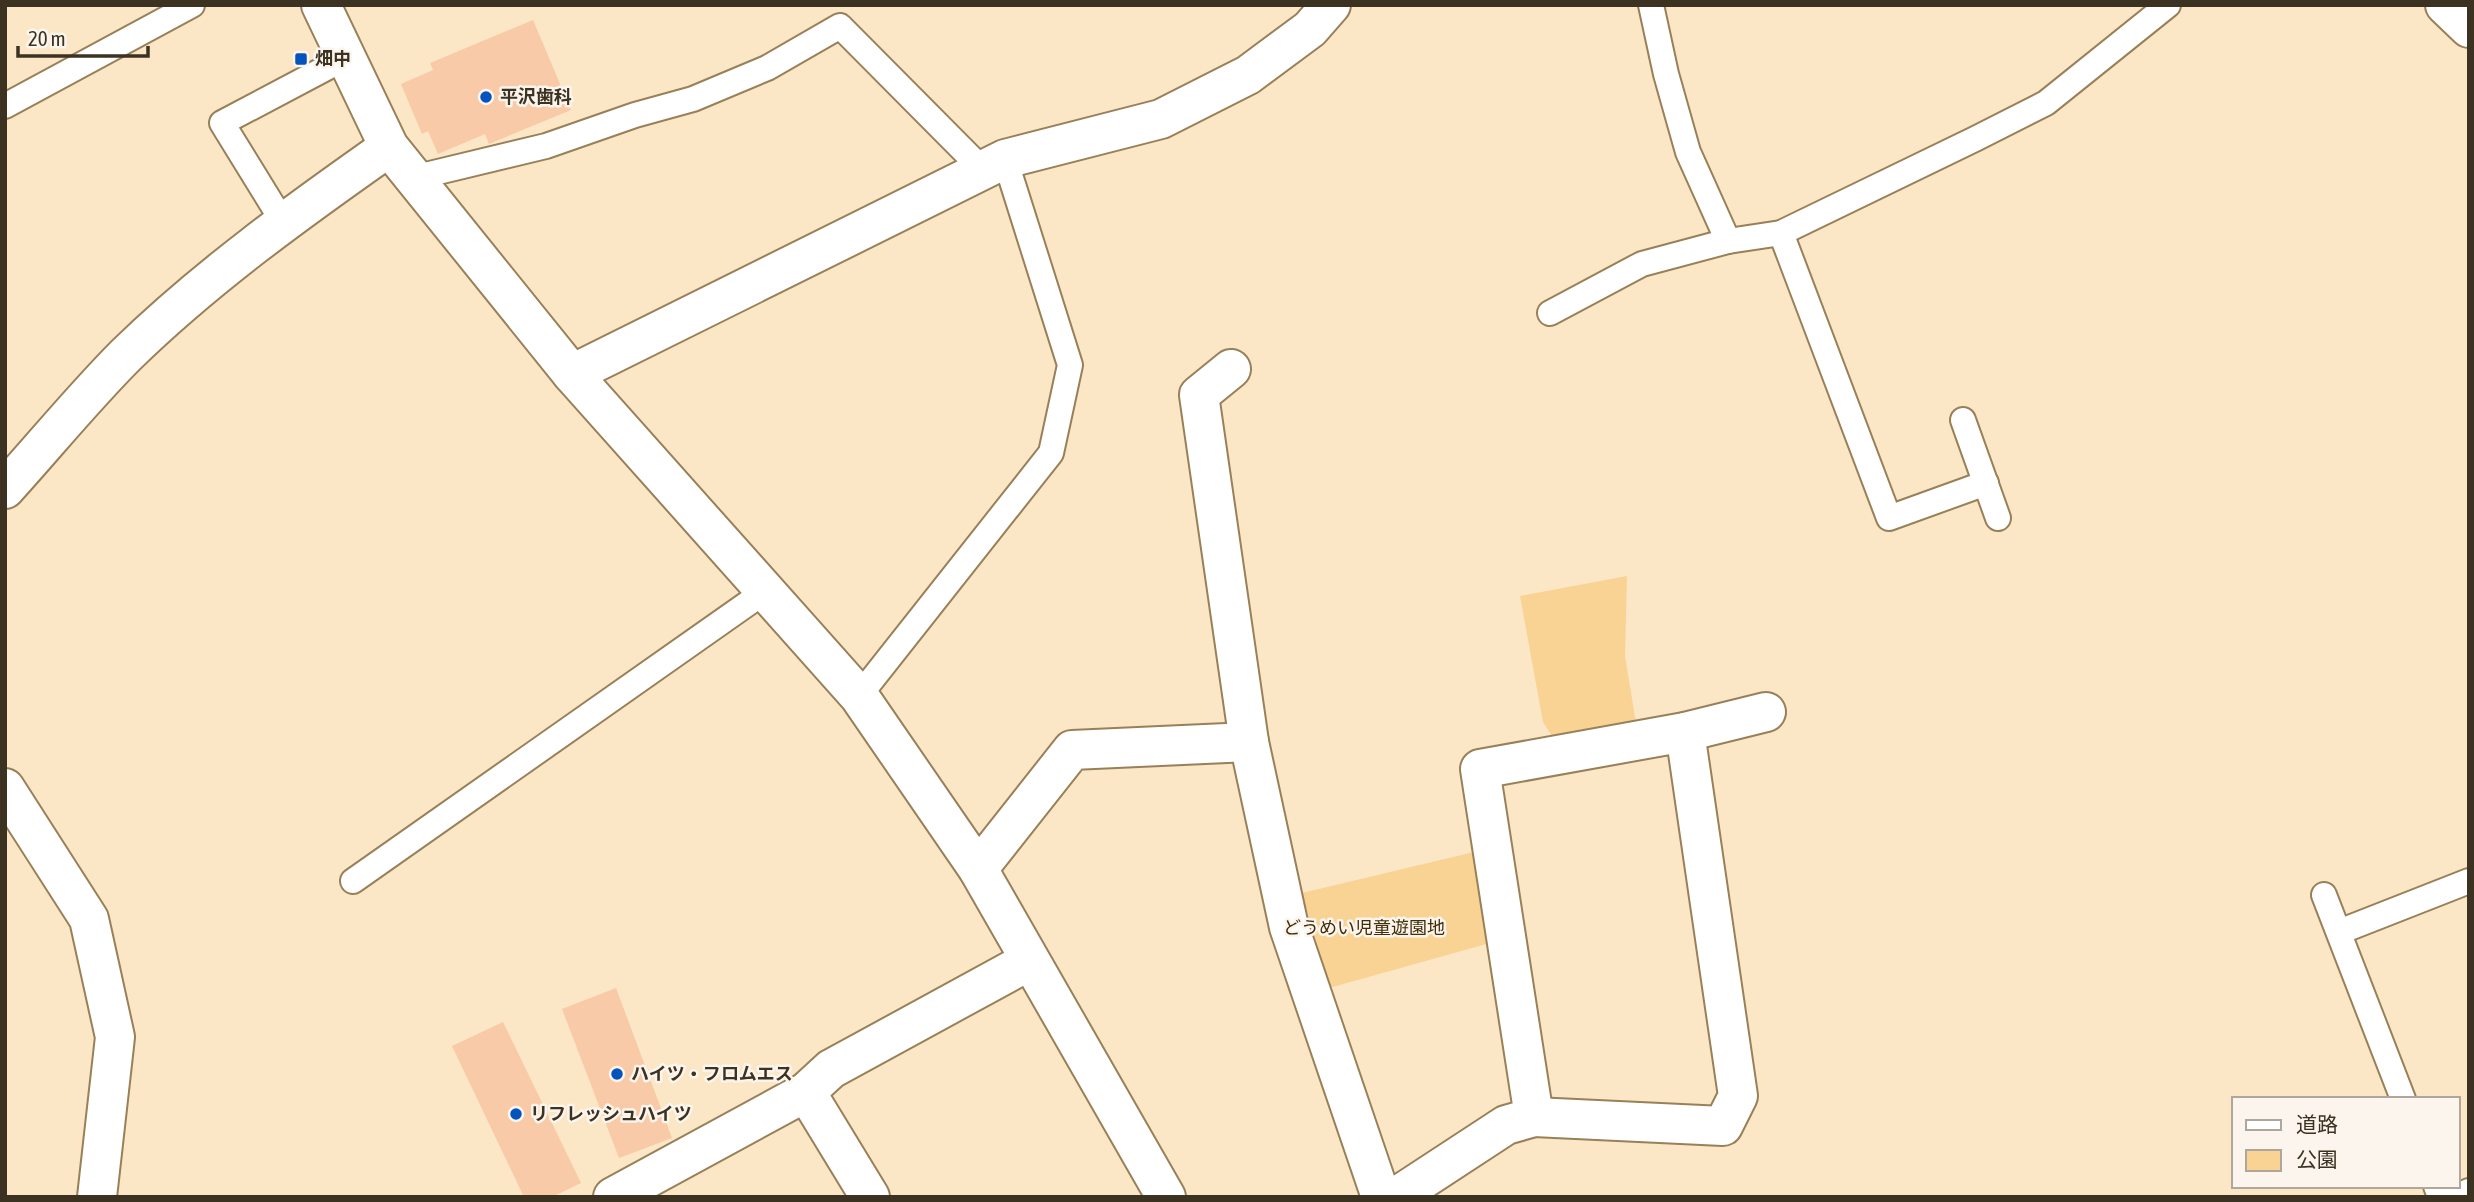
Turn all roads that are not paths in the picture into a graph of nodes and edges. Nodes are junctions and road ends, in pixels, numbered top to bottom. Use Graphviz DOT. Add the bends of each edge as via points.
graph roads {
  1 [pos="192,5"];
  2 [pos="321,5"];
  3 [pos="1331,5"];
  4 [pos="1651,5"];
  5 [pos="2168,5"];
  6 [pos="2445,5"];
  7 [pos="2469,28"];
  8 [pos="345,58"];
  9 [pos="5,106"];
  10 [pos="389,147"];
  11 [pos="994,164"];
  12 [pos="413,178"];
  13 [pos="283,222"];
  14 [pos="1781,233"];
  15 [pos="1728,241"];
  16 [pos="1550,313"];
  17 [pos="1231,369"];
  18 [pos="572,374"];
  19 [pos="1963,420"];
  20 [pos="1986,483"];
  21 [pos="5,489"];
  22 [pos="1998,518"];
  23 [pos="764,592"];
  24 [pos="859,696"];
  25 [pos="1766,712"];
  26 [pos="1685,732"];
  27 [pos="1249,742"];
  28 [pos="5,788"];
  29 [pos="978,869"];
  30 [pos="354,881"];
  31 [pos="2469,881"];
  32 [pos="2324,895"];
  33 [pos="2339,932"];
  34 [pos="1030,961"];
  35 [pos="806,1092"];
  36 [pos="2402,1097"];
  37 [pos="1534,1117"];
  38 [pos="2469,1191"];
  39 [pos="97,1197"];
  40 [pos="613,1197"];
  41 [pos="870,1197"];
  42 [pos="1166,1197"];
  43 [pos="1381,1197"];
  44 [pos="1396,1197"];
  45 [pos="2456,1197"];
  1 -- 9 [label="lane"];
  2 -- 8 [label="street"];
  3 -- 11 [label="street" via="1310,29 1248,75 1161,120"];
  4 -- 15 [label="lane" via="1688,152"];
  5 -- 14 [label="lane" via="2046,103"];
  6 -- 7 [label="street"];
  8 -- 10 [label="street"];
  8 -- 13 [label="lane" via="222,123"];
  10 -- 12 [label="street"];
  10 -- 13 [label="street"];
  11 -- 12 [label="lane" via="840,26 767,68 693,99 546,146"];
  11 -- 18 [label="street"];
  11 -- 24 [label="lane" via="1070,365 1051,453"];
  12 -- 18 [label="street"];
  13 -- 21 [label="street" via="125,356"];
  14 -- 15 [label="lane"];
  14 -- 20 [label="lane" via="1889,518"];
  15 -- 16 [label="lane" via="1642,264"];
  17 -- 27 [label="street" via="1199,395"];
  18 -- 23 [label="street"];
  19 -- 20 [label="lane"];
  20 -- 22 [label="lane"];
  23 -- 24 [label="street"];
  23 -- 30 [label="lane"];
  24 -- 29 [label="street"];
  25 -- 26 [label="street"];
  26 -- 37 [label="street" via="1480,769"];
  26 -- 37 [label="street" via="1738,1096 1723,1126"];
  27 -- 29 [label="street" via="1072,750"];
  27 -- 43 [label="street" via="1289,927"];
  28 -- 39 [label="street" via="89,919 92,932 115,1037"];
  29 -- 34 [label="street"];
  31 -- 33 [label="lane"];
  32 -- 33 [label="lane"];
  33 -- 36 [label="lane"];
  34 -- 35 [label="street" via="831,1069"];
  34 -- 42 [label="street"];
  35 -- 40 [label="street"];
  35 -- 41 [label="street"];
  37 -- 44 [label="street" via="1506,1125"];
  38 -- 45 [label="lane"];
}
